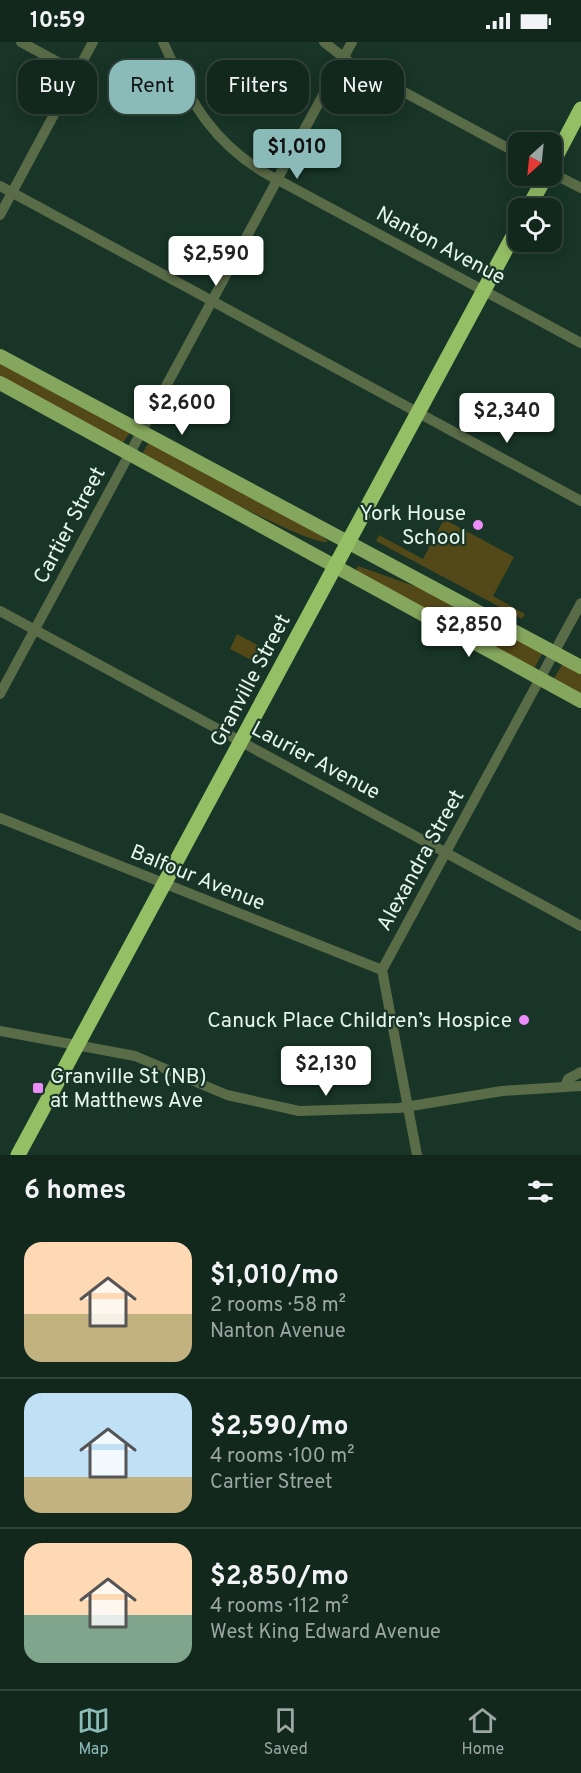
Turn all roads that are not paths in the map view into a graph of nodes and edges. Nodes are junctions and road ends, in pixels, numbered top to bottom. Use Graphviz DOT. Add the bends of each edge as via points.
graph roads {
  1 [pos="21,42"];
  2 [pos="93,42"];
  3 [pos="163,42"];
  4 [pos="324,42"];
  5 [pos="352,42"];
  6 [pos="343,58"];
  7 [pos="54,60"];
  8 [pos="83,60"];
  9 [pos="581,110"];
  10 [pos="54,114"];
  11 [pos="562,145"];
  12 [pos="508,148"];
  13 [pos="562,178"];
  14 [pos="278,180"];
  15 [pos="0,186"];
  16 [pos="581,188"];
  17 [pos="12,193"];
  18 [pos="0,215"];
  19 [pos="508,245"];
  20 [pos="484,290"];
  21 [pos="212,301"];
  22 [pos="581,343"];
  23 [pos="0,356"];
  24 [pos="0,383"];
  25 [pos="419,412"];
  26 [pos="141,432"];
  27 [pos="130,454"];
  28 [pos="581,501"];
  29 [pos="349,542"];
  30 [pos="335,567"];
  31 [pos="581,603"];
  32 [pos="0,611"];
  33 [pos="35,630"];
  34 [pos="554,653"];
  35 [pos="581,667"];
  36 [pos="540,679"];
  37 [pos="0,694"];
  38 [pos="581,701"];
  39 [pos="241,742"];
  40 [pos="0,818"];
  41 [pos="447,853"];
  42 [pos="164,884"];
  43 [pos="581,926"];
  44 [pos="382,970"];
  45 [pos="0,1031"];
  46 [pos="77,1044"];
  47 [pos="581,1072"];
  48 [pos="565,1086"];
  49 [pos="581,1086"];
  50 [pos="408,1107"];
  51 [pos="18,1155"];
  52 [pos="417,1155"];
  1 -- 7 [label="street"];
  2 -- 8 [label="street"];
  3 -- 14 [label="street, Nanton Avenue" via="182,84 214,132 234,152"];
  4 -- 6 [label="street"];
  5 -- 6 [label="street, Cartier Street"];
  6 -- 12 [label="street"];
  6 -- 14 [label="street, Cartier Street"];
  9 -- 11 [label="highway"];
  10 -- 17 [label="street"];
  13 -- 16 [label="street"];
  14 -- 20 [label="street, Nanton Avenue"];
  14 -- 21 [label="street, Cartier Street"];
  15 -- 17 [label="street"];
  17 -- 18 [label="street"];
  17 -- 21 [label="street"];
  19 -- 20 [label="highway, Granville Street"];
  20 -- 22 [label="street, Nanton Avenue"];
  20 -- 25 [label="highway, Granville Street"];
  21 -- 25 [label="street"];
  21 -- 26 [label="street, Cartier Street"];
  23 -- 26 [label="main road"];
  24 -- 27 [label="main road"];
  25 -- 28 [label="street"];
  25 -- 29 [label="highway, Granville Street"];
  26 -- 27 [label="street, Cartier Street"];
  26 -- 29 [label="main road"];
  27 -- 30 [label="main road"];
  27 -- 33 [label="street, Cartier Street"];
  29 -- 30 [label="highway, Granville Street"];
  29 -- 34 [label="main road"];
  30 -- 36 [label="main road"];
  30 -- 39 [label="highway, Granville Street"];
  31 -- 34 [label="street, Alexandra Street"];
  32 -- 33 [label="street, Laurier Avenue"];
  33 -- 37 [label="street, Cartier Street"];
  33 -- 39 [label="street, Laurier Avenue"];
  34 -- 35 [label="main road"];
  34 -- 36 [label="street, Alexandra Street"];
  36 -- 38 [label="main road"];
  36 -- 41 [label="street, Alexandra Street"];
  39 -- 41 [label="street, Laurier Avenue"];
  39 -- 42 [label="highway, Granville Street"];
  40 -- 42 [label="street, Balfour Avenue"];
  41 -- 43 [label="street, Laurier Avenue"];
  41 -- 44 [label="street, Alexandra Street"];
  42 -- 44 [label="street, Balfour Avenue"];
  42 -- 46 [label="highway, Granville Street"];
  44 -- 50 [label="street"];
  45 -- 46 [label="street"];
  46 -- 50 [label="street" via="135,1056 200,1085 262,1104 299,1111"];
  46 -- 51 [label="highway, Granville Street"];
  47 -- 48 [label="street" via="568,1079"];
  48 -- 49 [label="street"];
  48 -- 50 [label="street" via="502,1090"];
  50 -- 52 [label="street"];
}
